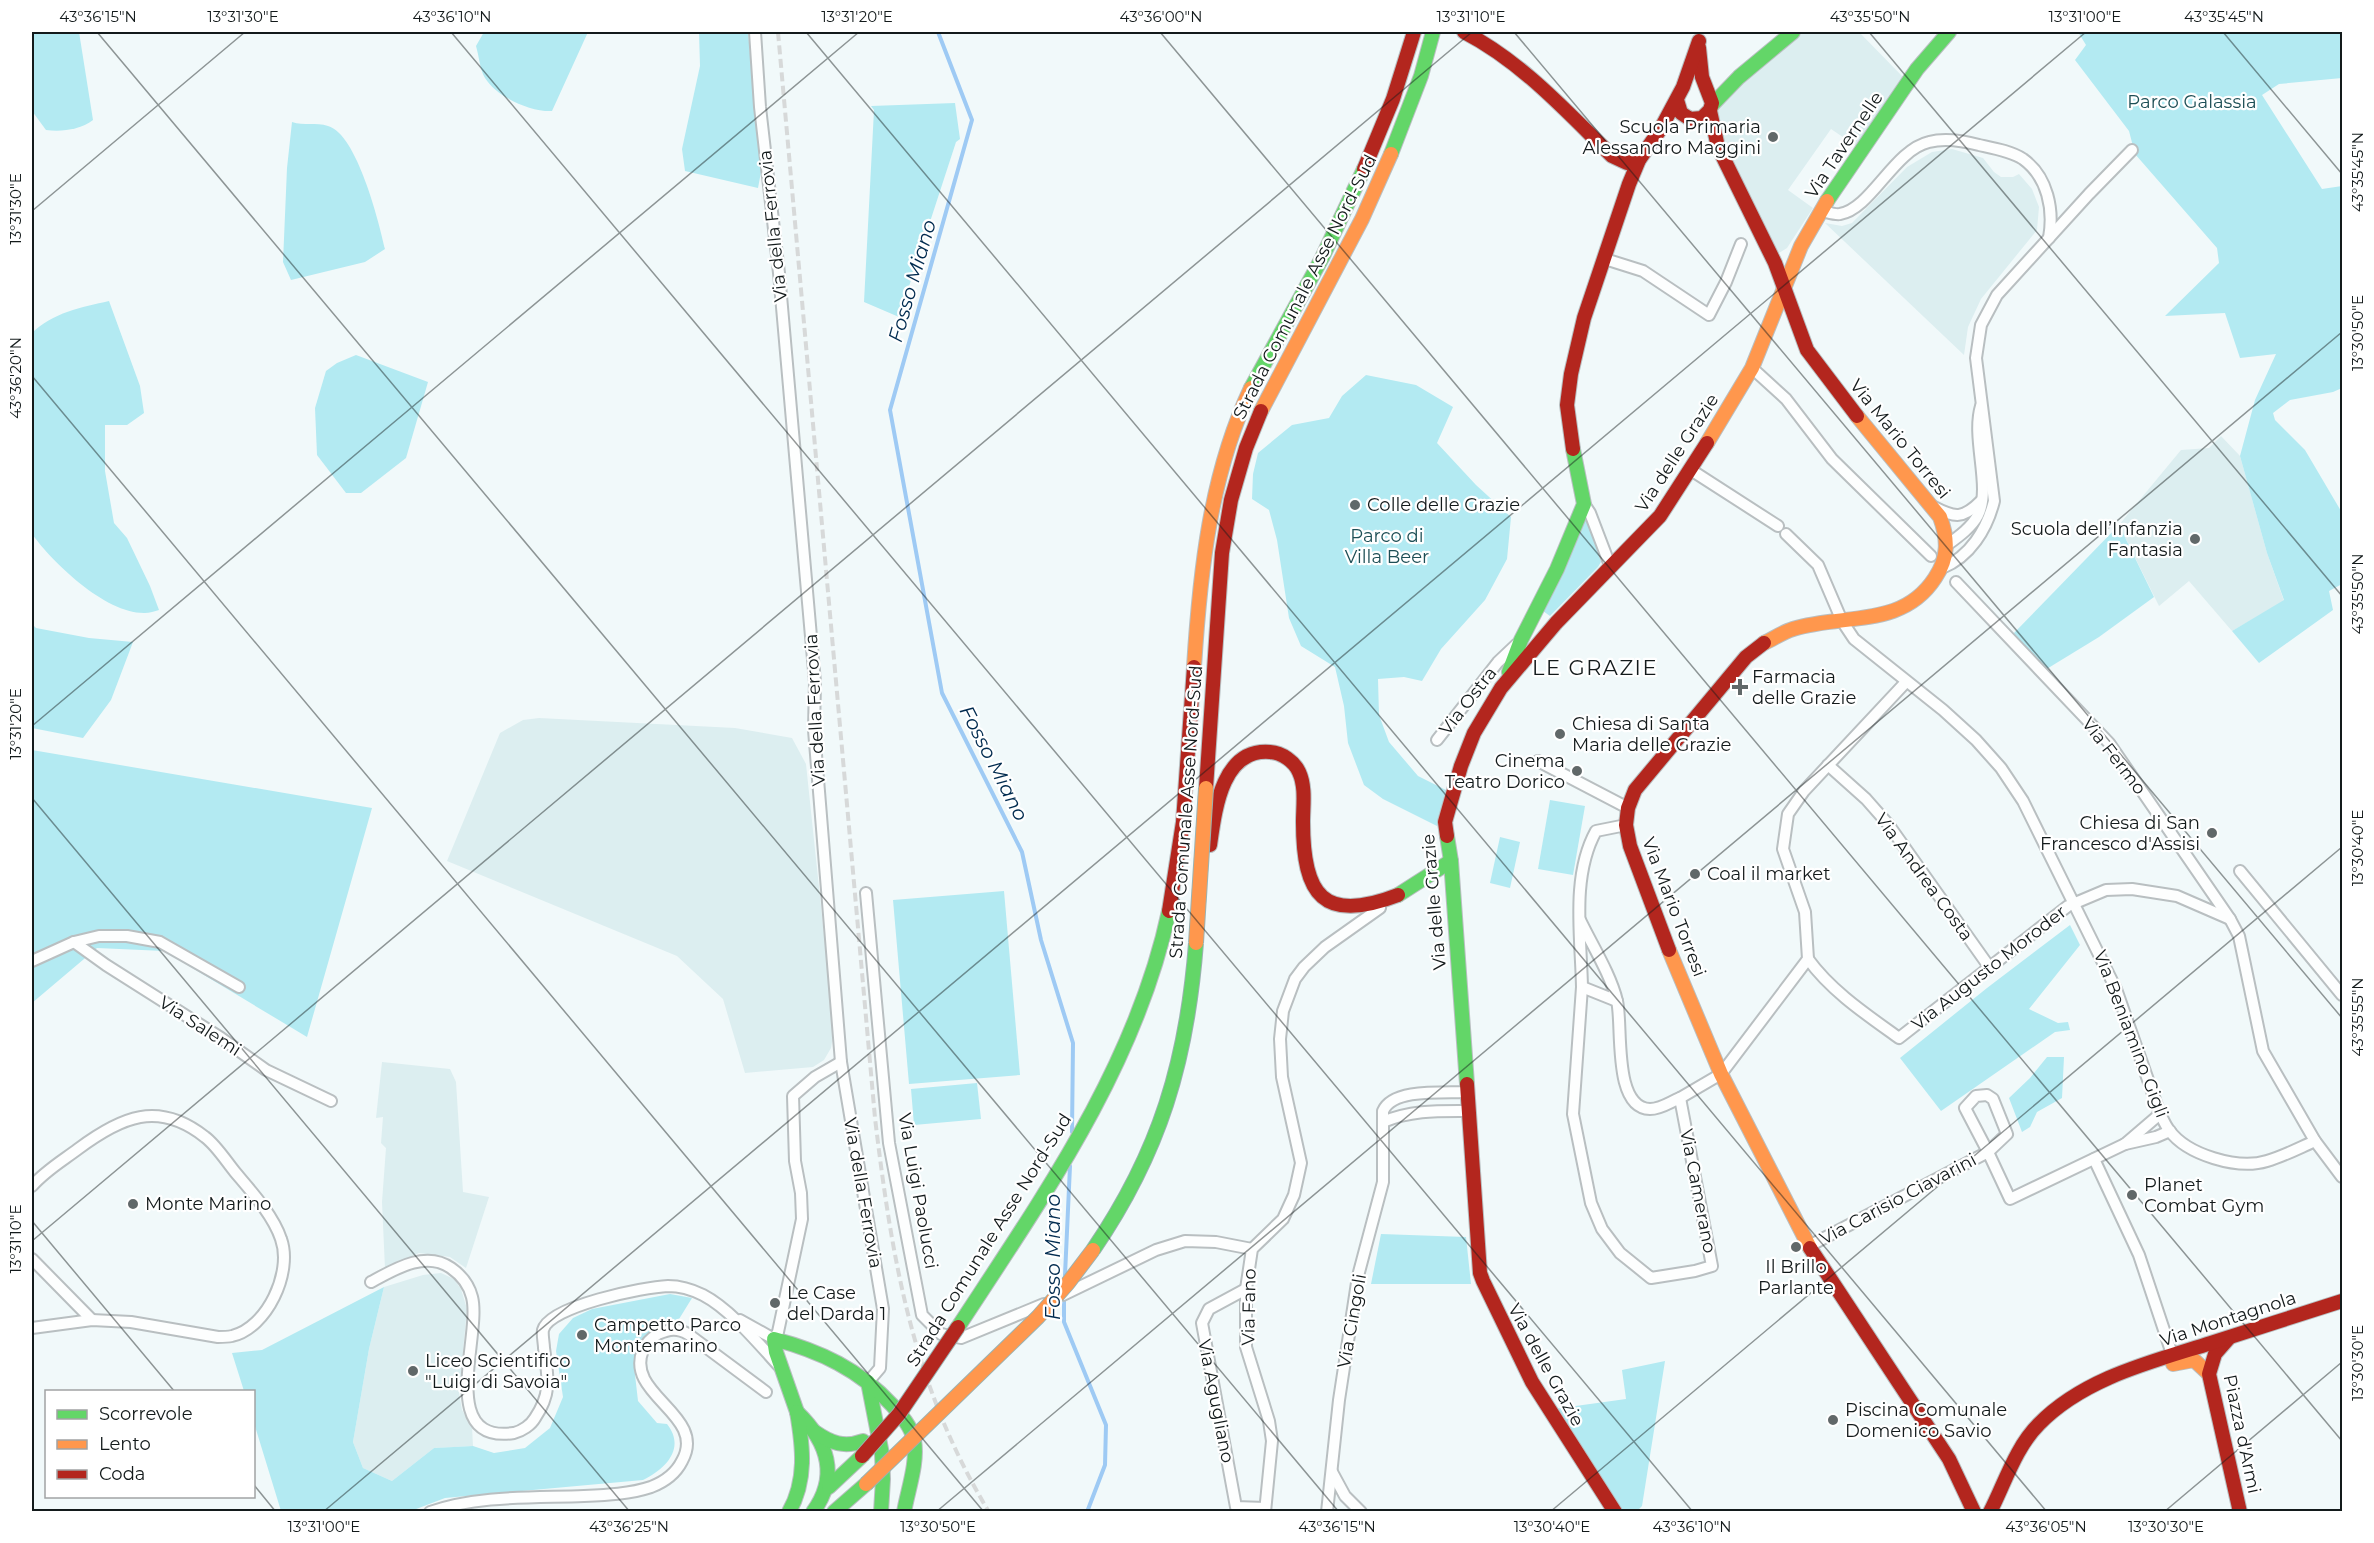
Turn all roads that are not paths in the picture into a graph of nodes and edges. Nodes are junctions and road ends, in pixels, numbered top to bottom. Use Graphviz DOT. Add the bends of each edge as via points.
graph roads {
  1 [pos="755,32"];
  2 [pos="1403,32"];
  3 [pos="1414,32"];
  4 [pos="1432,32"];
  5 [pos="1464,32"];
  6 [pos="1793,32"];
  7 [pos="1949,32"];
  8 [pos="1699,36"];
  9 [pos="1739,77"];
  10 [pos="1706,88"];
  11 [pos="1680,94"];
  12 [pos="1392,104"];
  13 [pos="1711,108"];
  14 [pos="2132,150"];
  15 [pos="1640,160"];
  16 [pos="1822,212"];
  17 [pos="2049,238"];
  18 [pos="1741,244"];
  19 [pos="1605,259"];
  20 [pos="1784,288"];
  21 [pos="1752,368"];
  22 [pos="1982,403"];
  23 [pos="1691,470"];
  24 [pos="1981,501"];
  25 [pos="1584,504"];
  26 [pos="1933,506"];
  27 [pos="1982,531"];
  28 [pos="1947,545"];
  29 [pos="1930,556"];
  30 [pos="1611,567"];
  31 [pos="1942,568"];
  32 [pos="1956,582"];
  33 [pos="1532,619"];
  34 [pos="1842,621"];
  35 [pos="1551,629"];
  36 [pos="1504,666"];
  37 [pos="1906,682"];
  38 [pos="1501,688"];
  39 [pos="1437,740"];
  40 [pos="1538,761"];
  41 [pos="1828,765"];
  42 [pos="1628,808"];
  43 [pos="1626,825"];
  44 [pos="1451,861"];
  45 [pos="2240,871"];
  46 [pos="866,893"];
  47 [pos="1398,896"];
  48 [pos="2074,902"];
  49 [pos="1197,918"];
  50 [pos="2230,919"];
  51 [pos="1581,920"];
  52 [pos="74,942"];
  53 [pos="1808,959"];
  54 [pos="32,961"];
  55 [pos="1990,968"];
  56 [pos="239,987"];
  57 [pos="1582,987"];
  58 [pos="2343,994"];
  59 [pos="1617,1001"];
  60 [pos="841,1062"];
  61 [pos="1721,1074"];
  62 [pos="1467,1092"];
  63 [pos="1416,1095"];
  64 [pos="1680,1098"];
  65 [pos="331,1101"];
  66 [pos="1419,1111"];
  67 [pos="1468,1111"];
  68 [pos="2160,1113"];
  69 [pos="1383,1122"];
  70 [pos="2170,1131"];
  71 [pos="2315,1141"];
  72 [pos="2125,1144"];
  73 [pos="1988,1152"];
  74 [pos="2094,1159"];
  75 [pos="2343,1177"];
  76 [pos="32,1186"];
  77 [pos="1809,1246"];
  78 [pos="1252,1249"];
  79 [pos="32,1259"];
  80 [pos="371,1282"];
  81 [pos="1246,1288"];
  82 [pos="2343,1301"];
  83 [pos="727,1313"];
  84 [pos="92,1320"];
  85 [pos="32,1328"];
  86 [pos="2231,1336"];
  87 [pos="774,1339"];
  88 [pos="2172,1354"];
  89 [pos="782,1370"];
  90 [pos="2125,1372"];
  91 [pos="2209,1374"];
  92 [pos="868,1382"];
  93 [pos="765,1392"];
  94 [pos="797,1412"];
  95 [pos="900,1414"];
  96 [pos="815,1432"];
  97 [pos="1332,1472"];
  98 [pos="829,1487"];
  99 [pos="1265,1510"];
  100 [pos="430,1512"];
  101 [pos="789,1512"];
  102 [pos="800,1512"];
  103 [pos="813,1512"];
  104 [pos="834,1512"];
  105 [pos="881,1512"];
  106 [pos="904,1512"];
  107 [pos="1327,1512"];
  108 [pos="1361,1512"];
  109 [pos="1615,1512"];
  110 [pos="1974,1512"];
  111 [pos="1990,1512"];
  112 [pos="2240,1512"];
  1 -- 60 [label="street, Via della Ferrovia" via="815,682 814,730"];
  2 -- 12 [label="main road"];
  3 -- 12 [label="main road, Strada Comunale Asse Nord-Sud"];
  4 -- 49 [label="main road, Strada Comunale Asse Nord-Sud, bridge" via="1403,127 1362,219 1265,400 1231,500 1222,553"];
  5 -- 15 [label="main road" via="1528,75 1612,156 1627,163"];
  6 -- 9 [label="main road"];
  7 -- 16 [label="main road, Via Tavernelle" via="1917,69"];
  8 -- 10 [label="main road"];
  8 -- 11 [label="main road"];
  9 -- 10 [label="main road"];
  9 -- 13 [label="main road"];
  10 -- 11 [label="main road" via="1695,83"];
  10 -- 13 [label="main road" via="1712,99"];
  11 -- 13 [label="main road" via="1681,113 1690,119 1702,118"];
  11 -- 15 [label="main road"];
  12 -- 95 [label="main road, Strada Comunale Asse Nord-Sud, bridge" via="1348,209 1247,398 1228,444 1211,514 1201,591 1184,816 1154,971 1123,1051 1097,1102 1006,1253"];
  13 -- 20 [label="main road, Via Mario Torresi" via="1718,147"];
  14 -- 17 [label="street"];
  15 -- 19 [label="main road"];
  16 -- 17 [label="street" via="1840,214 1855,208 1901,160 1928,142 1962,141 2022,159 2037,173 2051,202"];
  16 -- 20 [label="main road, Via Tavernelle" via="1801,246"];
  17 -- 22 [label="street" via="1997,295 1981,326 1976,358"];
  18 -- 19 [label="street" via="1709,315 1643,271"];
  19 -- 25 [label="main road" via="1584,318 1567,405"];
  20 -- 21 [label="main road, Via delle Grazie"];
  20 -- 26 [label="main road, Via Mario Torresi" via="1807,350"];
  21 -- 23 [label="main road, Via delle Grazie"];
  21 -- 29 [label="street" via="1786,399 1832,459"];
  22 -- 24 [label="street" via="1976,422"];
  22 -- 27 [label="street" via="1994,501"];
  23 -- 30 [label="main road, Via delle Grazie" via="1660,516"];
  23 -- 34 [label="street, Via Beniamino Gigli" via="1782,530 1818,566"];
  24 -- 26 [label="street" via="1959,516"];
  24 -- 28 [label="street" via="1973,521"];
  25 -- 30 [label="street"];
  25 -- 33 [label="main road"];
  26 -- 28 [label="main road, Via Mario Torresi" via="1945,528"];
  27 -- 28 [label="street" via="1963,547"];
  27 -- 31 [label="street" via="1959,561"];
  28 -- 31 [label="main road, Via Mario Torresi"];
  30 -- 35 [label="main road, Via delle Grazie"];
  31 -- 34 [label="main road, Via Mario Torresi" via="1914,602 1882,615"];
  32 -- 50 [label="street, Via Fermo" via="2109,743"];
  33 -- 35 [label="street"];
  33 -- 36 [label="main road"];
  34 -- 37 [label="street, Via Beniamino Gigli" via="1854,639"];
  34 -- 42 [label="main road, Via Mario Torresi" via="1793,629 1746,657 1635,790"];
  35 -- 38 [label="main road, Via delle Grazie"];
  36 -- 38 [label="main road"];
  36 -- 39 [label="street, Via Ostra"];
  37 -- 41 [label="street"];
  37 -- 48 [label="street, Via Beniamino Gigli" via="1976,740 2001,768 2023,801"];
  38 -- 44 [label="main road, Via delle Grazie" via="1474,733 1461,766 1445,822"];
  40 -- 42 [label="street"];
  41 -- 53 [label="street" via="1788,814 1783,849 1805,912"];
  41 -- 55 [label="street, Via Andrea Costa" via="1888,824"];
  42 -- 43 [label="main road, Via Mario Torresi"];
  43 -- 51 [label="street, Via Camerano" via="1596,831 1588,846 1581,887"];
  43 -- 61 [label="main road, Via Mario Torresi" via="1662,933"];
  44 -- 47 [label="main road"];
  44 -- 62 [label="main road, Via delle Grazie"];
  45 -- 58 [label="street"];
  46 -- 78 [label="street, Via Luigi Paolucci, bridge" via="889,1143 922,1315 941,1334 961,1338 1045,1304 1156,1250 1185,1241"];
  47 -- 49 [label="main road, bridge" via="1356,907 1333,904 1323,898 1310,881 1303,853 1303,782 1294,764 1276,753 1258,750 1242,757 1226,779 1216,805"];
  47 -- 78 [label="street, Via Fano" via="1325,947 1295,979 1283,1011 1280,1039 1282,1077 1301,1163 1294,1195 1283,1219"];
  48 -- 50 [label="street, Via Augusto Moroder" via="2106,890 2132,889 2177,896"];
  48 -- 55 [label="street, Via Augusto Moroder"];
  48 -- 68 [label="street, Via Beniamino Gigli" via="2116,989"];
  49 -- 104 [label="main road, Strada Comunale Asse Nord-Sud, bridge" via="1184,1041 1165,1114 1121,1208 1068,1283 1000,1354"];
  50 -- 71 [label="street, Via Fermo" via="2239,936 2263,1051"];
  51 -- 57 [label="street, Via Camerano"];
  51 -- 59 [label="street, Via Camerano"];
  52 -- 54 [label="street"];
  52 -- 56 [label="street" via="99,936 160,942"];
  52 -- 65 [label="street, Via Salemi" via="266,1070"];
  53 -- 55 [label="street, Via Augusto Moroder" via="1834,987 1899,1038"];
  53 -- 61 [label="street"];
  57 -- 59 [label="street"];
  57 -- 64 [label="street, Via Camerano" via="1573,1114 1591,1203 1602,1230 1620,1253 1651,1278 1712,1266"];
  59 -- 64 [label="street, Via Camerano" via="1622,1079 1630,1094 1647,1109"];
  60 -- 87 [label="street" via="793,1096 802,1219"];
  60 -- 92 [label="street, Via della Ferrovia" via="883,1309 880,1368"];
  61 -- 64 [label="street, Via Camerano"];
  61 -- 77 [label="main road, Via Mario Torresi"];
  62 -- 63 [label="street, Via Cingoli"];
  62 -- 67 [label="main road, Via delle Grazie"];
  63 -- 66 [label="street"];
  63 -- 69 [label="street, Via Cingoli" via="1399,1096 1386,1103"];
  66 -- 67 [label="street"];
  66 -- 69 [label="street"];
  67 -- 109 [label="main road, Via delle Grazie" via="1480,1273 1485,1288 1547,1412"];
  68 -- 70 [label="street, Via Beniamino Gigli"];
  68 -- 72 [label="street"];
  69 -- 97 [label="street, Via Cingoli" via="1383,1182 1358,1276"];
  70 -- 71 [label="street, Via Beniamino Gigli" via="2204,1155 2235,1163 2265,1162"];
  70 -- 72 [label="street"];
  71 -- 75 [label="street, Via Fermo"];
  72 -- 74 [label="street"];
  73 -- 73 [label="street" via="2007,1134 1993,1099 1977,1096 1965,1108"];
  73 -- 74 [label="street" via="2010,1199"];
  73 -- 77 [label="street, Via Carisio Ciavarini"];
  74 -- 88 [label="street" via="2139,1255"];
  76 -- 84 [label="street" via="105,1129 143,1115 175,1119 206,1137 282,1240 284,1271 278,1290 259,1318 232,1336"];
  77 -- 110 [label="main road, Via Mario Torresi" via="1949,1460"];
  78 -- 81 [label="street, Via Fano"];
  79 -- 84 [label="street"];
  80 -- 83 [label="street" via="405,1265 426,1260 446,1264 461,1275 472,1296 474,1317 467,1402 474,1420 486,1429 515,1432 531,1424 549,1391 543,1330 549,1319 592,1301 669,1286 705,1296"];
  81 -- 99 [label="street, Via Fano" via="1246,1347 1272,1441"];
  81 -- 99 [label="street, Via Agugliano" via="1209,1309 1202,1323 1236,1507"];
  82 -- 86 [label="main road, Via Montagnola"];
  83 -- 87 [label="street"];
  83 -- 89 [label="street"];
  84 -- 85 [label="street"];
  86 -- 88 [label="main road, Via Montagnola"];
  86 -- 91 [label="main road, Piazza d'Armi" via="2213,1355"];
  87 -- 89 [label="main road"];
  87 -- 92 [label="main road" via="842,1363"];
  88 -- 90 [label="main road, Via Montagnola"];
  89 -- 94 [label="main road"];
  90 -- 91 [label="main road, Via Montagnola" via="2136,1377 2188,1359 2202,1365"];
  90 -- 111 [label="main road, Via Montagnola" via="2074,1396 2039,1425 2021,1447"];
  91 -- 112 [label="main road, Piazza d'Armi"];
  92 -- 105 [label="main road" via="884,1473"];
  92 -- 106 [label="main road" via="905,1419 914,1442"];
  93 -- 100 [label="street" via="694,1338 679,1329 668,1330 645,1344 640,1356 645,1380 677,1417 687,1441 683,1460 666,1479 632,1492 501,1500 446,1506"];
  94 -- 96 [label="main road"];
  94 -- 101 [label="main road" via="803,1473"];
  95 -- 96 [label="main road, bridge" via="853,1446 839,1446"];
  95 -- 98 [label="main road, Strada Comunale Asse Nord-Sud, bridge"];
  96 -- 98 [label="main road" via="827,1463"];
  97 -- 107 [label="street, Via Cingoli"];
  97 -- 108 [label="street" via="1345,1496"];
  98 -- 102 [label="main road"];
  98 -- 103 [label="main road"];
}
